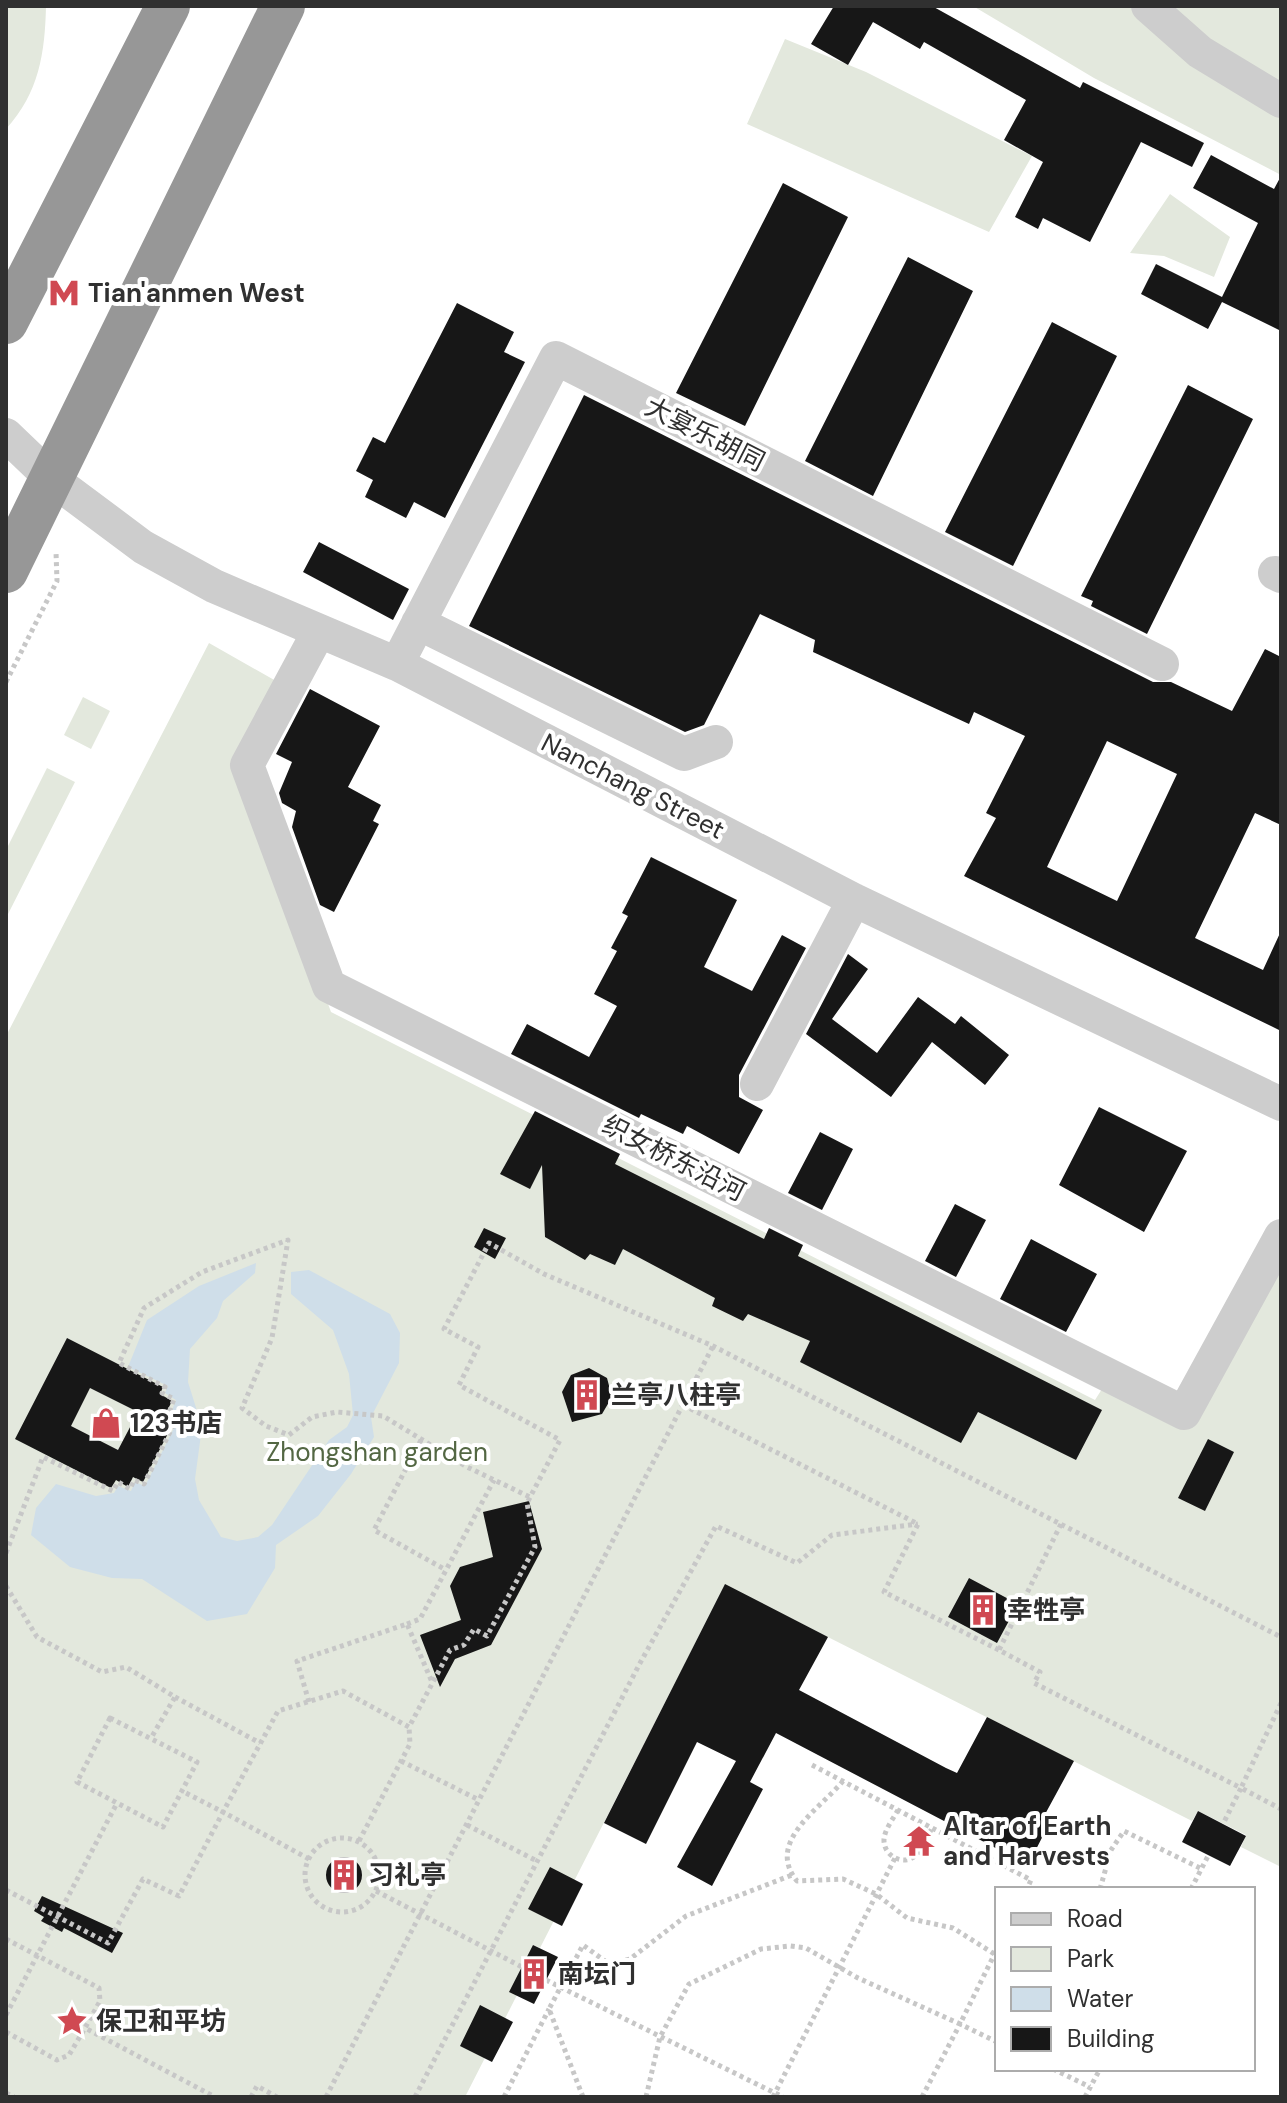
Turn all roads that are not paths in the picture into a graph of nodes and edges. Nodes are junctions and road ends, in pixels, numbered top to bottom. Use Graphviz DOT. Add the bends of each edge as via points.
graph roads {
  1 [pos="168,6"];
  2 [pos="283,6"];
  3 [pos="1148,6"];
  4 [pos="1281,101"];
  5 [pos="6,322"];
  6 [pos="6,435"];
  7 [pos="52,479"];
  8 [pos="6,571"];
  9 [pos="418,623"];
  10 [pos="318,633"];
  11 [pos="397,664"];
  12 [pos="1162,664"];
  13 [pos="716,742"];
  14 [pos="854,900"];
  15 [pos="757,1084"];
  16 [pos="1281,1104"];
  17 [pos="1281,1236"];
  1 -- 5 [label="highway"];
  2 -- 7 [label="highway"];
  3 -- 4 [label="street" via="1200,52"];
  6 -- 7 [label="street, Nanchang Street"];
  7 -- 8 [label="highway"];
  7 -- 10 [label="street, Nanchang Street" via="143,547"];
  9 -- 11 [label="street, 大宴乐胡同"];
  9 -- 12 [label="street, 大宴乐胡同" via="556,358"];
  9 -- 13 [label="street" via="684,754"];
  10 -- 11 [label="street, Nanchang Street"];
  10 -- 17 [label="street, 织女桥东沿河" via="247,765 329,986 1184,1413"];
  11 -- 14 [label="street, Nanchang Street"];
  14 -- 15 [label="street"];
  14 -- 16 [label="street, Nanchang Street"];
}
